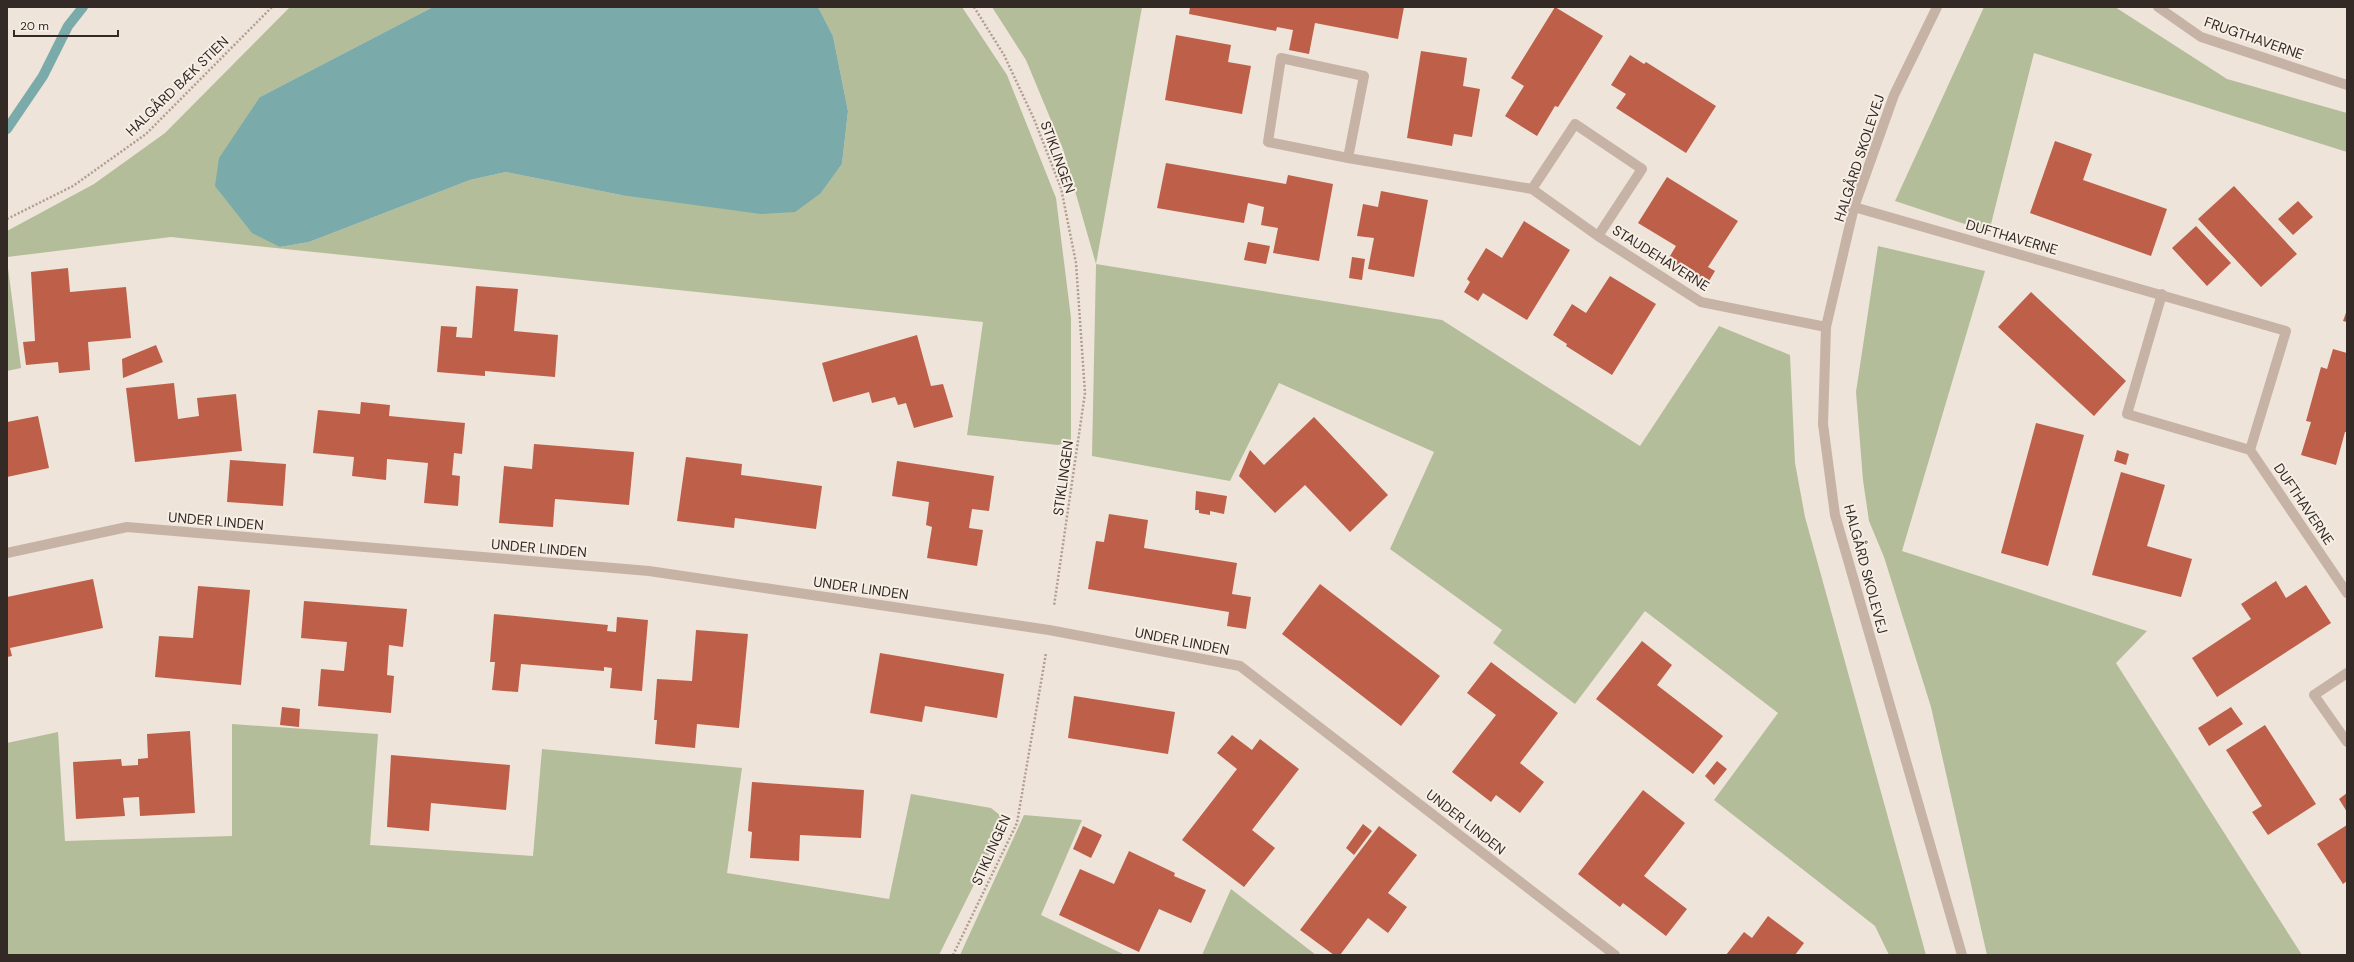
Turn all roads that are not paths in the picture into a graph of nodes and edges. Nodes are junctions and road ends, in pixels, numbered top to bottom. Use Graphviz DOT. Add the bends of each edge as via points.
graph roads {
  1 [pos="1937,7"];
  2 [pos="2158,7"];
  3 [pos="2347,85"];
  4 [pos="1348,158"];
  5 [pos="1532,189"];
  6 [pos="1854,207"];
  7 [pos="1598,236"];
  8 [pos="2162,294"];
  9 [pos="1826,327"];
  10 [pos="2250,450"];
  11 [pos="7,553"];
  12 [pos="2347,593"];
  13 [pos="2347,673"];
  14 [pos="2347,742"];
  15 [pos="1615,955"];
  16 [pos="1962,955"];
  1 -- 6 [label="street, HALGÅRD SKOLEVEJ" via="1894,95"];
  2 -- 3 [label="street, FRUGTHAVERNE" via="2202,37"];
  4 -- 4 [label="street, STAUDEHAVERNE" via="1268,142 1280,58 1364,76"];
  4 -- 5 [label="street, STAUDEHAVERNE"];
  5 -- 7 [label="street, STAUDEHAVERNE"];
  5 -- 7 [label="street, STAUDEHAVERNE" via="1575,124 1642,169"];
  6 -- 8 [label="street, DUFTHAVERNE"];
  6 -- 9 [label="street, HALGÅRD SKOLEVEJ"];
  7 -- 9 [label="street, STAUDEHAVERNE" via="1700,302"];
  8 -- 10 [label="street" via="2127,414"];
  8 -- 10 [label="street, DUFTHAVERNE" via="2286,330"];
  9 -- 16 [label="street, HALGÅRD SKOLEVEJ" via="1823,424 1834,515"];
  10 -- 12 [label="street, DUFTHAVERNE"];
  11 -- 15 [label="street, UNDER LINDEN" via="127,527 649,571 1049,630 1240,666"];
  13 -- 14 [label="street" via="2314,694"];
}
